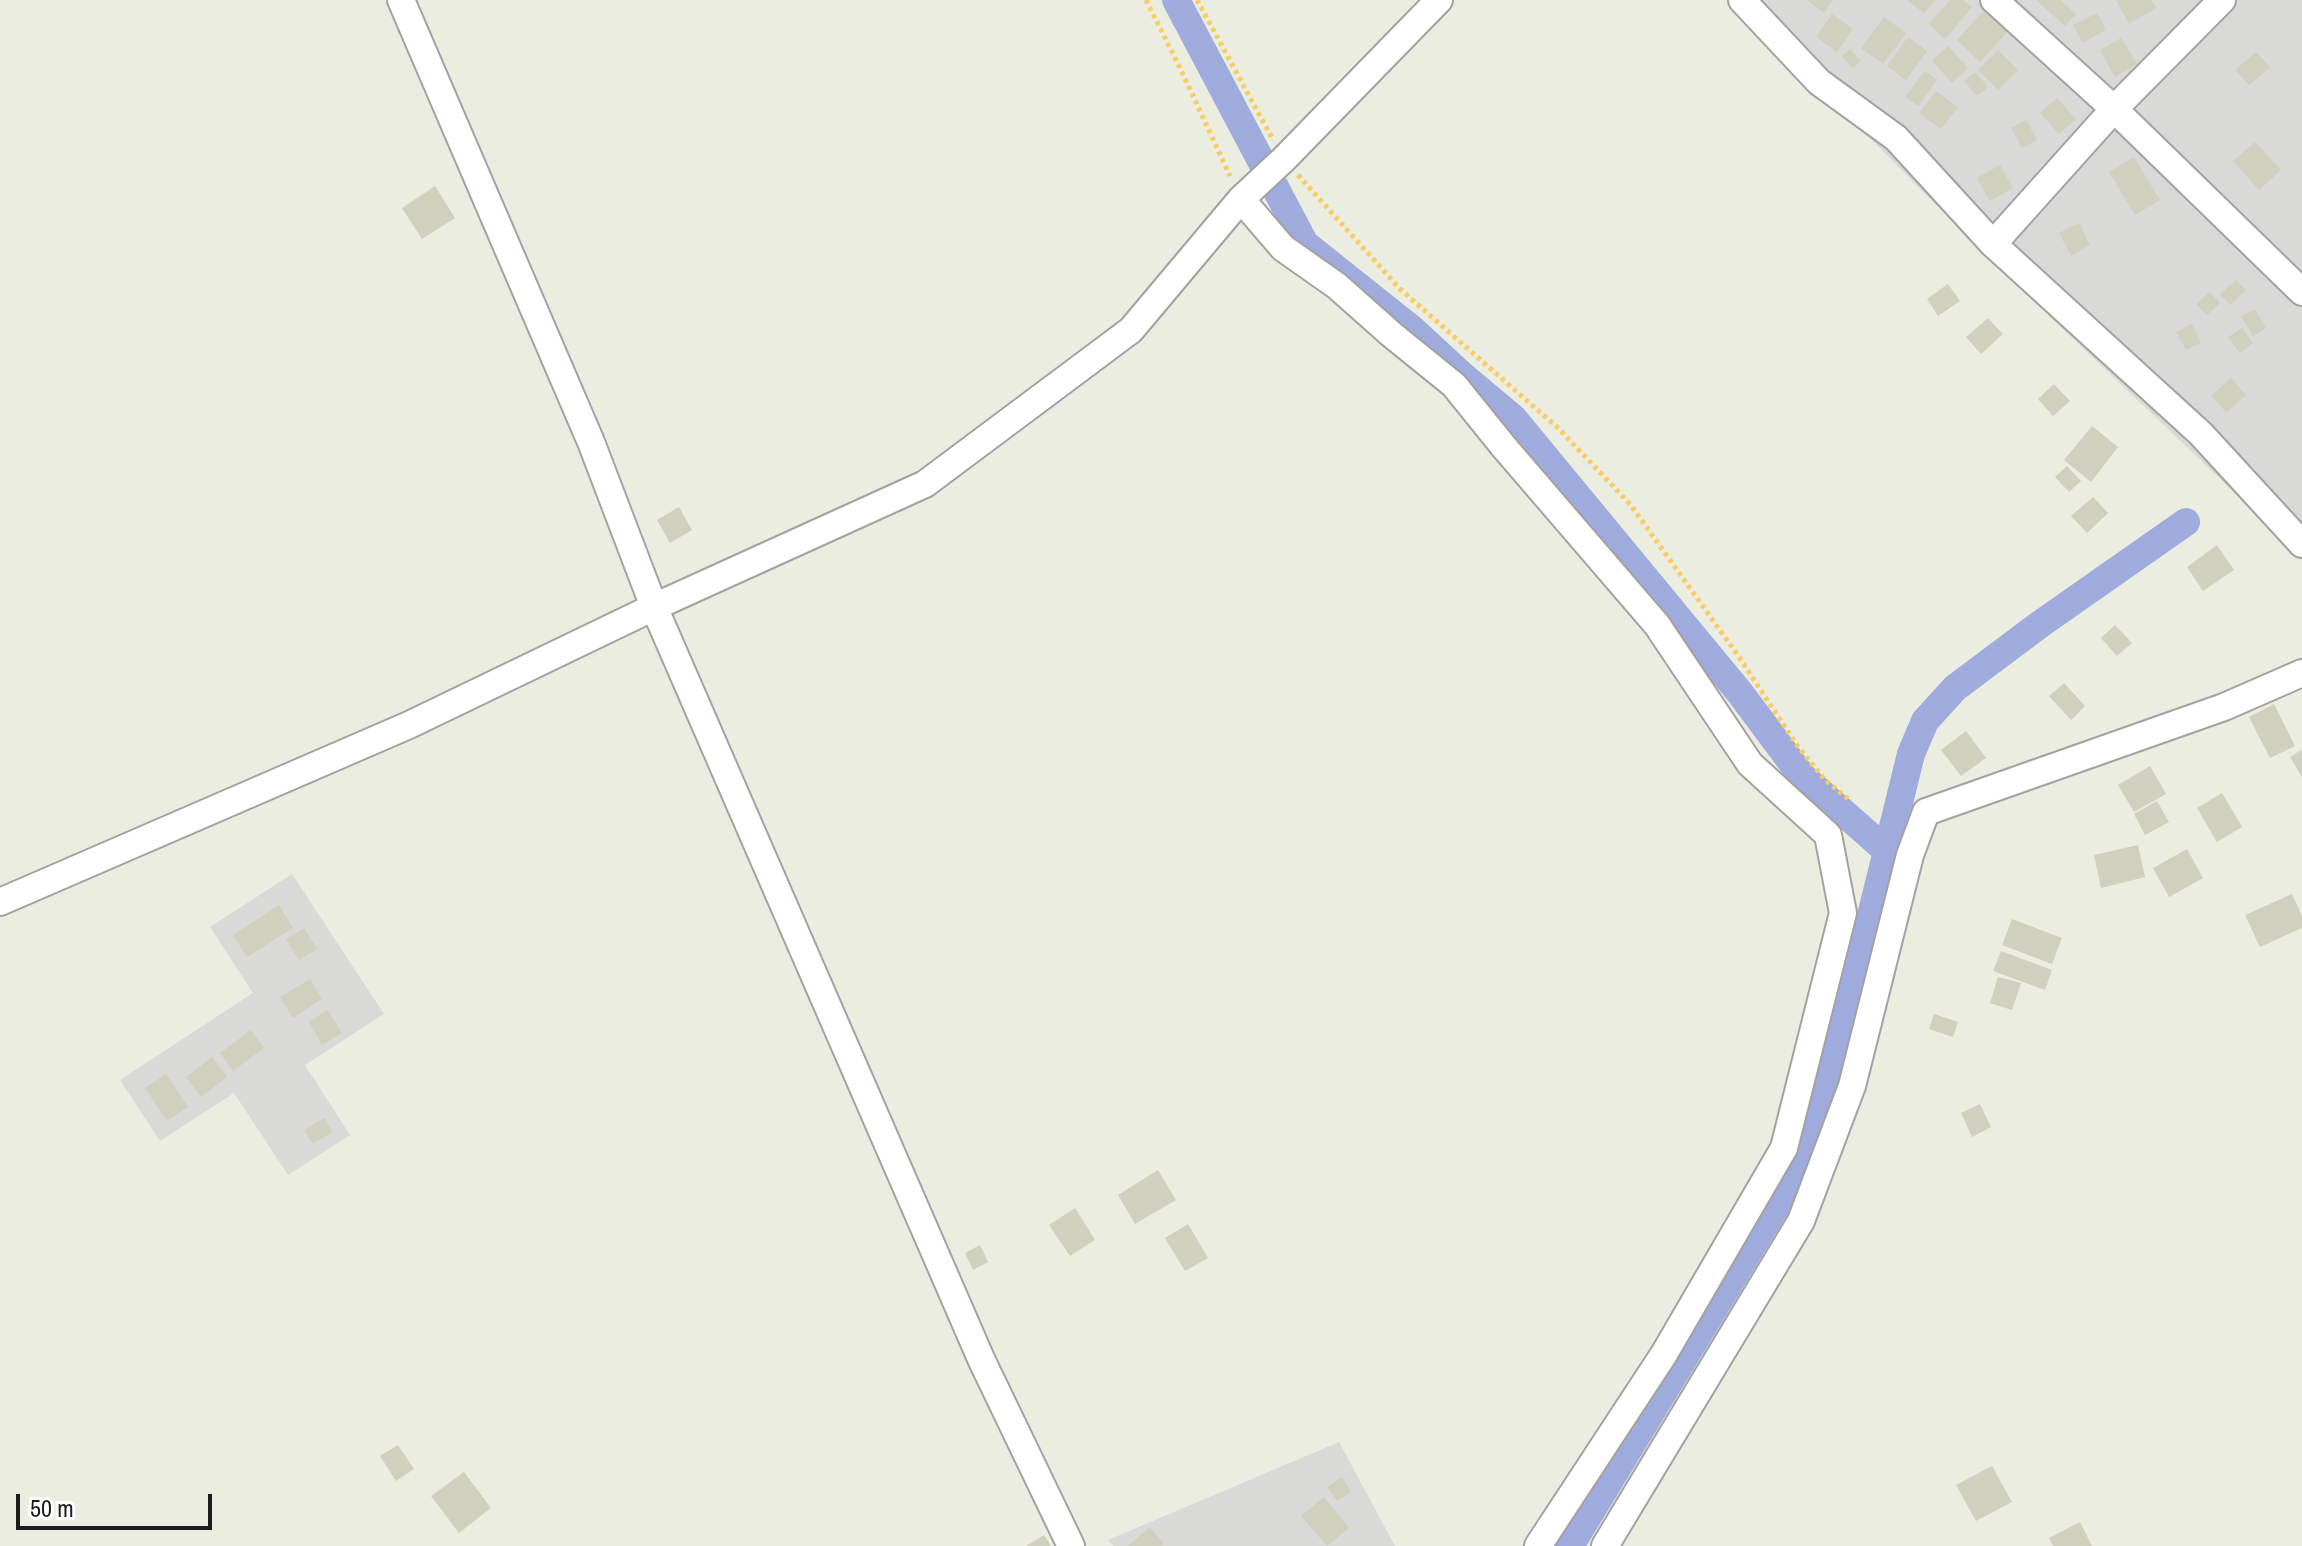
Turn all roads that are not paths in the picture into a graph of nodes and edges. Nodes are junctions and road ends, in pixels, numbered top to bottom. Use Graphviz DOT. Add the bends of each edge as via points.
graph roads {
  1 [pos="401,0"];
  2 [pos="1439,0"];
  3 [pos="1742,0"];
  4 [pos="1994,0"];
  5 [pos="2222,0"];
  6 [pos="2114,109"];
  7 [pos="1241,199"];
  8 [pos="1993,244"];
  9 [pos="2302,292"];
  10 [pos="2302,544"];
  11 [pos="654,607"];
  12 [pos="2302,673"];
  13 [pos="0,902"];
  14 [pos="1071,1546"];
  15 [pos="1538,1546"];
  16 [pos="1605,1546"];
  1 -- 11 [label="street" via="591,442"];
  2 -- 7 [label="street"];
  3 -- 8 [label="street" via="1819,82 1896,138"];
  4 -- 6 [label="street"];
  5 -- 6 [label="street"];
  6 -- 8 [label="street"];
  6 -- 9 [label="street"];
  7 -- 11 [label="street" via="1131,330 925,484"];
  7 -- 15 [label="street" via="1283,248 1337,286 1454,385 1657,625 1750,764 1828,835 1843,913 1784,1148 1664,1354"];
  8 -- 10 [label="street" via="2201,434"];
  11 -- 13 [label="street" via="409,725"];
  11 -- 14 [label="street" via="982,1361"];
  12 -- 16 [label="street" via="2224,707 1926,812 1910,855 1852,1086 1801,1221"];
}
